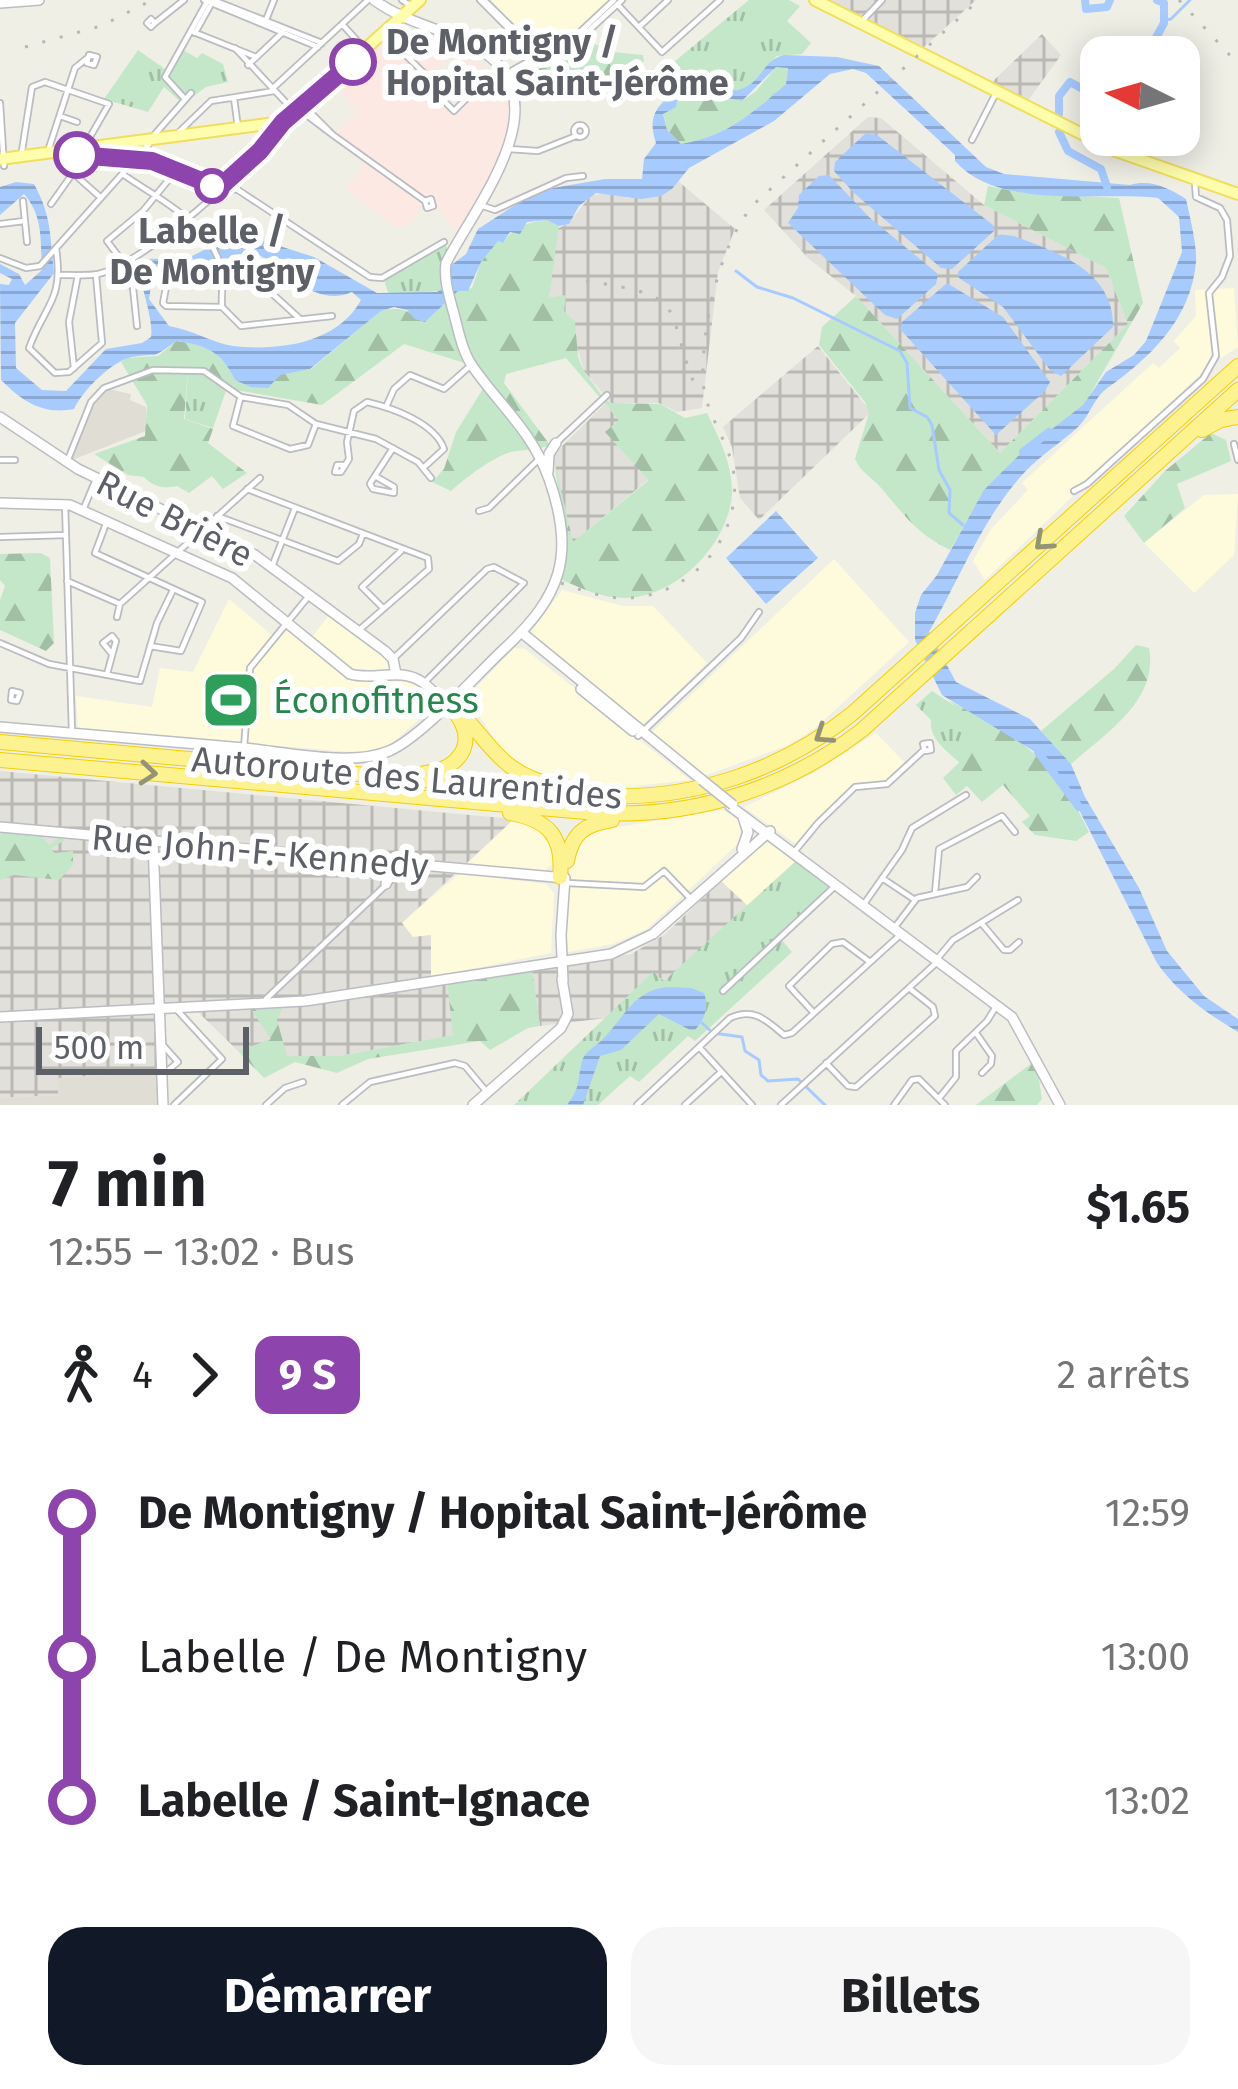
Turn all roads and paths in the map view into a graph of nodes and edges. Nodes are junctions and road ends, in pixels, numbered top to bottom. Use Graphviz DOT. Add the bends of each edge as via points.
graph roads {
  1 [pos="39,0"];
  2 [pos="184,0"];
  3 [pos="274,0"];
  4 [pos="375,0"];
  5 [pos="482,0"];
  6 [pos="668,0"];
  7 [pos="721,0"];
  8 [pos="815,0"];
  9 [pos="882,0"];
  10 [pos="15,1"];
  11 [pos="209,1"];
  12 [pos="617,1"];
  13 [pos="411,2"];
  14 [pos="0,3"];
  15 [pos="401,17"];
  16 [pos="861,22"];
  17 [pos="155,23"];
  18 [pos="265,23"];
  19 [pos="342,24"];
  20 [pos="639,27"];
  21 [pos="284,31"];
  22 [pos="193,32"];
  23 [pos="384,33"];
  24 [pos="320,45"];
  25 [pos="235,48"];
  26 [pos="366,50"];
  27 [pos="256,57"];
  28 [pos="539,58"];
  29 [pos="86,59"];
  30 [pos="248,65"];
  31 [pos="505,77"];
  32 [pos="68,89"];
  33 [pos="273,90"];
  34 [pos="997,91"];
  35 [pos="234,98"];
  36 [pos="0,103"];
  37 [pos="300,110"];
  38 [pos="60,116"];
  39 [pos="0,120"];
  40 [pos="77,122"];
  41 [pos="283,122"];
  42 [pos="238,130"];
  43 [pos="576,136"];
  44 [pos="174,138"];
  45 [pos="972,140"];
  46 [pos="151,141"];
  47 [pos="509,149"];
  48 [pos="79,152"];
  49 [pos="52,154"];
  50 [pos="21,157"];
  51 [pos="140,158"];
  52 [pos="2,163"];
  53 [pos="175,172"];
  54 [pos="73,173"];
  55 [pos="124,176"];
  56 [pos="583,176"];
  57 [pos="227,182"];
  58 [pos="1196,182"];
  59 [pos="219,188"];
  60 [pos="238,190"];
  61 [pos="1236,196"];
  62 [pos="155,197"];
  63 [pos="102,199"];
  64 [pos="22,201"];
  65 [pos="424,201"];
  66 [pos="478,203"];
  67 [pos="51,204"];
  68 [pos="186,217"];
  69 [pos="25,221"];
  70 [pos="0,224"];
  71 [pos="27,242"];
  72 [pos="444,242"];
  73 [pos="54,250"];
  74 [pos="0,258"];
  75 [pos="127,260"];
  76 [pos="220,263"];
  77 [pos="60,274"];
  78 [pos="96,274"];
  79 [pos="78,275"];
  80 [pos="222,276"];
  81 [pos="222,307"];
  82 [pos="332,316"];
  83 [pos="300,319"];
  84 [pos="136,326"];
  85 [pos="472,365"];
  86 [pos="1238,365"];
  87 [pos="74,368"];
  88 [pos="1238,390"];
  89 [pos="607,394"];
  90 [pos="241,397"];
  91 [pos="386,407"];
  92 [pos="1238,416"];
  93 [pos="0,417"];
  94 [pos="316,424"];
  95 [pos="350,431"];
  96 [pos="556,443"];
  97 [pos="1234,444"];
  98 [pos="393,448"];
  99 [pos="1173,449"];
  100 [pos="540,459"];
  101 [pos="0,460"];
  102 [pos="15,460"];
  103 [pos="1238,460"];
  104 [pos="67,463"];
  105 [pos="343,465"];
  106 [pos="423,469"];
  107 [pos="120,473"];
  108 [pos="375,476"];
  109 [pos="95,478"];
  110 [pos="260,478"];
  111 [pos="431,478"];
  112 [pos="548,478"];
  113 [pos="112,488"];
  114 [pos="248,489"];
  115 [pos="1074,490"];
  116 [pos="0,503"];
  117 [pos="65,503"];
  118 [pos="296,508"];
  119 [pos="83,510"];
  120 [pos="479,511"];
  121 [pos="218,516"];
  122 [pos="106,521"];
  123 [pos="203,529"];
  124 [pos="362,534"];
  125 [pos="66,535"];
  126 [pos="0,538"];
  127 [pos="283,541"];
  128 [pos="403,548"];
  129 [pos="177,553"];
  130 [pos="271,567"];
  131 [pos="148,579"];
  132 [pos="67,581"];
  133 [pos="173,590"];
  134 [pos="308,597"];
  135 [pos="120,604"];
  136 [pos="383,608"];
  137 [pos="759,612"];
  138 [pos="117,617"];
  139 [pos="287,624"];
  140 [pos="358,631"];
  141 [pos="520,633"];
  142 [pos="0,643"];
  143 [pos="150,646"];
  144 [pos="531,649"];
  145 [pos="502,650"];
  146 [pos="112,654"];
  147 [pos="393,658"];
  148 [pos="70,665"];
  149 [pos="107,674"];
  150 [pos="396,674"];
  151 [pos="426,685"];
  152 [pos="450,704"];
  153 [pos="0,727"];
  154 [pos="72,733"];
  155 [pos="641,734"];
  156 [pos="0,742"];
  157 [pos="244,748"];
  158 [pos="924,750"];
  159 [pos="0,760"];
  160 [pos="370,775"];
  161 [pos="587,794"];
  162 [pos="966,795"];
  163 [pos="452,800"];
  164 [pos="732,806"];
  165 [pos="652,812"];
  166 [pos="742,817"];
  167 [pos="0,827"];
  168 [pos="766,831"];
  169 [pos="1015,832"];
  170 [pos="154,842"];
  171 [pos="742,849"];
  172 [pos="794,852"];
  173 [pos="379,861"];
  174 [pos="408,864"];
  175 [pos="977,877"];
  176 [pos="882,878"];
  177 [pos="566,881"];
  178 [pos="386,884"];
  179 [pos="837,884"];
  180 [pos="935,892"];
  181 [pos="691,899"];
  182 [pos="916,900"];
  183 [pos="1018,900"];
  184 [pos="864,904"];
  185 [pos="983,925"];
  186 [pos="899,930"];
  187 [pos="1019,942"];
  188 [pos="560,959"];
  189 [pos="938,960"];
  190 [pos="870,962"];
  191 [pos="909,988"];
  192 [pos="724,991"];
  193 [pos="262,1003"];
  194 [pos="998,1004"];
  195 [pos="178,1007"];
  196 [pos="159,1008"];
  197 [pos="814,1013"];
  198 [pos="0,1017"];
  199 [pos="975,1033"];
  200 [pos="698,1046"];
  201 [pos="826,1063"];
  202 [pos="721,1071"];
  203 [pos="982,1073"];
  204 [pos="303,1082"];
  205 [pos="486,1091"];
  206 [pos="940,1097"];
  207 [pos="783,1104"];
  208 [pos="163,1105"];
  209 [pos="174,1105"];
  210 [pos="266,1105"];
  211 [pos="342,1105"];
  212 [pos="473,1105"];
  213 [pos="637,1105"];
  214 [pos="685,1105"];
  215 [pos="752,1105"];
  216 [pos="894,1105"];
  217 [pos="945,1105"];
  218 [pos="1060,1105"];
  1 -- 10 [label="street"];
  2 -- 17 [label="street"];
  3 -- 18 [label="street"];
  4 -- 15 [label="street"];
  4 -- 19 [label="street"];
  5 -- 28 [label="street"];
  6 -- 20 [label="street"];
  7 -- 20 [label="street" via="662,52"];
  8 -- 16 [label="main road"];
  9 -- 16 [label="street"];
  10 -- 14 [label="street"];
  11 -- 18 [label="street"];
  11 -- 22 [label="street"];
  12 -- 20 [label="street"];
  12 -- 28 [label="street" via="583,36"];
  13 -- 15 [label="main road"];
  15 -- 23 [label="main road"];
  15 -- 31 [label="street" via="478,48"];
  16 -- 34 [label="main road"];
  18 -- 21 [label="street"];
  19 -- 24 [label="street"];
  19 -- 26 [label="street"];
  21 -- 24 [label="street"];
  21 -- 27 [label="street"];
  22 -- 25 [label="street"];
  22 -- 46 [label="street" via="165,77 188,96"];
  23 -- 26 [label="main road"];
  23 -- 31 [label="street" via="454,112"];
  24 -- 33 [label="street"];
  25 -- 27 [label="street"];
  25 -- 30 [label="street"];
  26 -- 37 [label="main road"];
  27 -- 30 [label="street"];
  28 -- 31 [label="street"];
  29 -- 32 [label="street"];
  30 -- 33 [label="street"];
  31 -- 47 [label="street" via="516,118"];
  32 -- 38 [label="street"];
  32 -- 48 [label="street" via="109,104"];
  32 -- 50 [label="street" via="32,87"];
  33 -- 35 [label="street"];
  33 -- 37 [label="street"];
  34 -- 45 [label="street"];
  34 -- 58 [label="main road"];
  35 -- 42 [label="street"];
  35 -- 44 [label="street" via="206,103"];
  36 -- 39 [label="street"];
  37 -- 41 [label="main road"];
  37 -- 65 [label="street"];
  38 -- 40 [label="street"];
  38 -- 49 [label="street"];
  39 -- 52 [label="street"];
  41 -- 42 [label="main road"];
  41 -- 57 [label="street"];
  42 -- 44 [label="main road"];
  43 -- 47 [label="street" via="538,151"];
  44 -- 46 [label="main road"];
  46 -- 48 [label="main road"];
  46 -- 51 [label="street"];
  47 -- 66 [label="street"];
  48 -- 49 [label="main road"];
  48 -- 51 [label="street"];
  48 -- 54 [label="street"];
  49 -- 50 [label="main road"];
  49 -- 52 [label="main road"];
  50 -- 52 [label="main road"];
  51 -- 53 [label="street"];
  51 -- 55 [label="street"];
  53 -- 59 [label="street"];
  53 -- 62 [label="street"];
  54 -- 63 [label="street"];
  54 -- 67 [label="street"];
  55 -- 62 [label="street"];
  55 -- 63 [label="street"];
  56 -- 66 [label="street" via="495,210"];
  57 -- 59 [label="street"];
  57 -- 60 [label="street"];
  58 -- 61 [label="main road"];
  58 -- 115 [label="street" via="1197,198 1224,214 1230,247 1227,268 1209,292 1214,364"];
  59 -- 60 [label="street"];
  59 -- 68 [label="street"];
  60 -- 72 [label="street" via="370,277"];
  62 -- 68 [label="street"];
  62 -- 75 [label="street" via="107,241"];
  63 -- 73 [label="street"];
  64 -- 69 [label="street"];
  66 -- 85 [label="street" via="446,263"];
  68 -- 75 [label="street"];
  68 -- 76 [label="street"];
  69 -- 70 [label="street"];
  69 -- 71 [label="street"];
  73 -- 74 [label="street" via="40,266"];
  73 -- 77 [label="street"];
  75 -- 78 [label="street"];
  75 -- 84 [label="street"];
  76 -- 80 [label="street"];
  76 -- 81 [label="street" via="168,277 164,305"];
  77 -- 79 [label="street"];
  77 -- 87 [label="street" via="29,348 55,373"];
  78 -- 79 [label="street"];
  78 -- 87 [label="street" via="103,339"];
  79 -- 87 [label="street" via="69,322"];
  80 -- 81 [label="street"];
  80 -- 83 [label="street" via="255,278"];
  81 -- 83 [label="street" via="241,326"];
  82 -- 83 [label="street"];
  85 -- 91 [label="street" via="444,389 410,375"];
  85 -- 100 [label="street"];
  86 -- 161 [label="highway, Autoroute des Laurentides, one-way" via="836,727 722,783"];
  88 -- 99 [label="highway, Autoroute des Laurentides"];
  89 -- 96 [label="street"];
  90 -- 94 [label="street" via="288,405"];
  90 -- 94 [label="street" via="233,426 290,449 308,445"];
  90 -- 104 [label="street" via="204,371 153,370 114,382 91,402"];
  91 -- 95 [label="street" via="362,404"];
  91 -- 106 [label="street" via="444,444"];
  92 -- 99 [label="highway"];
  93 -- 104 [label="street, Rue Brière"];
  94 -- 95 [label="street"];
  95 -- 98 [label="street"];
  95 -- 105 [label="street"];
  96 -- 100 [label="street"];
  96 -- 112 [label="street"];
  97 -- 103 [label="street"];
  98 -- 106 [label="street"];
  98 -- 108 [label="street"];
  99 -- 165 [label="highway, Autoroute des Laurentides" via="853,737 797,772 728,799"];
  100 -- 112 [label="street"];
  100 -- 120 [label="street"];
  101 -- 102 [label="street"];
  104 -- 109 [label="street, Rue Brière"];
  106 -- 111 [label="street"];
  107 -- 113 [label="street"];
  109 -- 113 [label="street, Rue Brière"];
  109 -- 119 [label="street"];
  110 -- 114 [label="street"];
  112 -- 141 [label="street" via="559,570 542,610"];
  113 -- 123 [label="street, Rue Brière"];
  114 -- 118 [label="street"];
  114 -- 121 [label="street"];
  116 -- 117 [label="street"];
  117 -- 119 [label="street"];
  117 -- 125 [label="street"];
  118 -- 124 [label="street"];
  118 -- 127 [label="street"];
  119 -- 122 [label="street"];
  121 -- 123 [label="street"];
  121 -- 127 [label="street"];
  122 -- 129 [label="street"];
  122 -- 131 [label="street" via="94,553"];
  123 -- 129 [label="street"];
  123 -- 130 [label="street, Rue Brière"];
  124 -- 127 [label="street" via="338,562"];
  124 -- 128 [label="street"];
  125 -- 126 [label="street"];
  125 -- 132 [label="street"];
  127 -- 130 [label="street"];
  128 -- 136 [label="street" via="362,587"];
  128 -- 136 [label="street" via="431,566"];
  129 -- 131 [label="street"];
  129 -- 139 [label="street" via="232,578"];
  130 -- 134 [label="street, Rue Brière"];
  131 -- 133 [label="street"];
  131 -- 135 [label="street"];
  132 -- 135 [label="street"];
  132 -- 148 [label="street"];
  133 -- 143 [label="street"];
  133 -- 143 [label="street" via="202,605 181,650"];
  134 -- 139 [label="street"];
  134 -- 140 [label="street, Rue Brière"];
  135 -- 138 [label="street"];
  136 -- 140 [label="street"];
  137 -- 155 [label="street"];
  139 -- 150 [label="street" via="350,674"];
  139 -- 157 [label="street" via="250,668"];
  140 -- 147 [label="street, Rue Brière"];
  141 -- 144 [label="street"];
  141 -- 145 [label="street"];
  141 -- 155 [label="street"];
  142 -- 148 [label="street"];
  143 -- 149 [label="street" via="140,681"];
  144 -- 145 [label="street"];
  144 -- 155 [label="street"];
  145 -- 152 [label="street"];
  146 -- 149 [label="street"];
  147 -- 150 [label="street"];
  147 -- 151 [label="street" via="487,568 524,583"];
  148 -- 149 [label="street"];
  148 -- 154 [label="street"];
  150 -- 151 [label="street"];
  151 -- 152 [label="street"];
  152 -- 157 [label="street" via="376,756"];
  152 -- 160 [label="highway" via="466,736 454,764"];
  152 -- 161 [label="highway" via="508,767"];
  153 -- 154 [label="street"];
  154 -- 157 [label="street"];
  155 -- 164 [label="street, bridge"];
  156 -- 160 [label="highway, Autoroute des Laurentides"];
  158 -- 172 [label="street" via="887,784 856,786"];
  159 -- 163 [label="highway, Autoroute des Laurentides, one-way"];
  160 -- 161 [label="highway, Autoroute des Laurentides"];
  162 -- 176 [label="street" via="912,828"];
  163 -- 165 [label="highway, Autoroute des Laurentides"];
  163 -- 177 [label="highway" via="544,824 561,848"];
  164 -- 166 [label="street"];
  164 -- 168 [label="street"];
  165 -- 177 [label="highway" via="581,830 570,845"];
  166 -- 168 [label="street"];
  166 -- 171 [label="street"];
  167 -- 170 [label="street, Rue John-F.-Kennedy"];
  168 -- 171 [label="street"];
  168 -- 172 [label="street"];
  168 -- 181 [label="street"];
  169 -- 180 [label="street" via="1002,816 940,849"];
  170 -- 173 [label="street, Rue John-F.-Kennedy"];
  170 -- 196 [label="street"];
  171 -- 181 [label="street"];
  172 -- 179 [label="street"];
  173 -- 174 [label="street, Rue John-F.-Kennedy"];
  173 -- 178 [label="street"];
  174 -- 177 [label="street, Rue John-F.-Kennedy"];
  174 -- 178 [label="street"];
  175 -- 180 [label="street" via="967,887"];
  176 -- 182 [label="street"];
  176 -- 184 [label="street"];
  177 -- 181 [label="street, Rue John-F.-Kennedy" via="644,887 664,871"];
  177 -- 188 [label="street"];
  178 -- 193 [label="street"];
  179 -- 184 [label="street"];
  179 -- 192 [label="street"];
  180 -- 182 [label="street"];
  181 -- 188 [label="street" via="640,938"];
  182 -- 186 [label="street"];
  183 -- 185 [label="street"];
  184 -- 186 [label="street"];
  185 -- 187 [label="street" via="1004,950"];
  185 -- 189 [label="street" via="953,940"];
  186 -- 189 [label="street"];
  186 -- 190 [label="street"];
  188 -- 193 [label="street"];
  188 -- 205 [label="street" via="568,1014 561,1028"];
  189 -- 191 [label="street"];
  189 -- 194 [label="street"];
  190 -- 197 [label="street"];
  190 -- 197 [label="street" via="843,941 832,944 789,986"];
  191 -- 201 [label="street"];
  191 -- 201 [label="street" via="934,1016 856,1087"];
  193 -- 195 [label="street"];
  194 -- 199 [label="street"];
  194 -- 218 [label="street" via="1025,1034"];
  195 -- 196 [label="street"];
  195 -- 209 [label="street" via="222,1059"];
  196 -- 198 [label="street"];
  196 -- 208 [label="street"];
  197 -- 200 [label="street" via="789,1035 763,1016 738,1014"];
  199 -- 203 [label="street" via="992,1056"];
  199 -- 206 [label="street" via="956,1051 956,1077"];
  200 -- 202 [label="street"];
  200 -- 213 [label="street"];
  201 -- 207 [label="street"];
  202 -- 214 [label="street"];
  202 -- 215 [label="street"];
  204 -- 210 [label="street"];
  205 -- 211 [label="street" via="455,1063 370,1082"];
  205 -- 212 [label="street"];
  206 -- 216 [label="street" via="912,1080"];
  206 -- 217 [label="street"];
}
